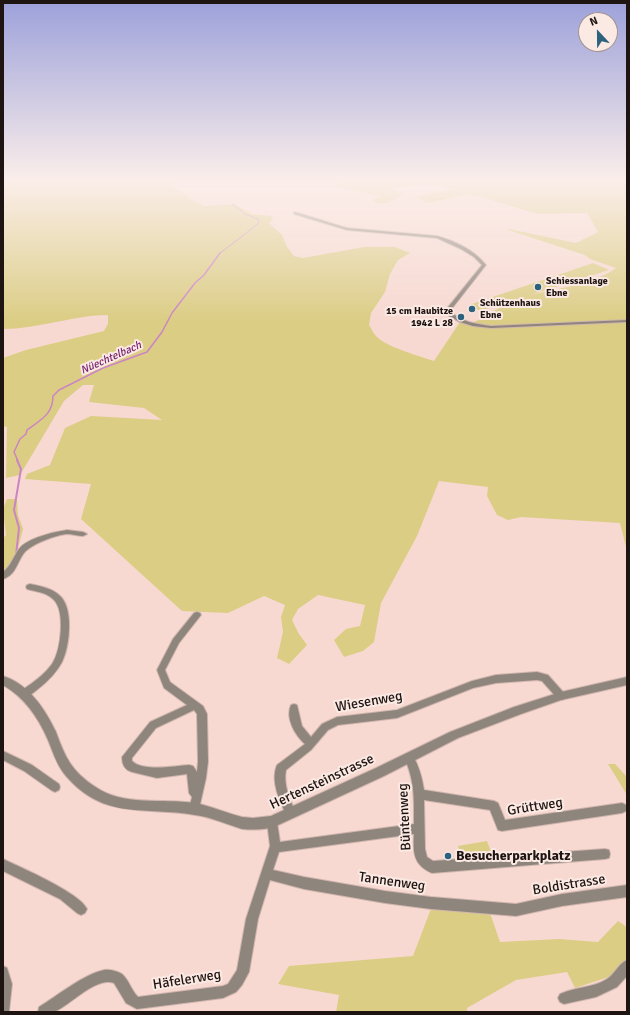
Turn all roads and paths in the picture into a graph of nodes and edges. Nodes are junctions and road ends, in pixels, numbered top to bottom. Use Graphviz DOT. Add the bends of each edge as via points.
graph roads {
  1 [pos="340,227"];
  2 [pos="627,321"];
  3 [pos="82,534"];
  4 [pos="3,576"];
  5 [pos="30,587"];
  6 [pos="197,615"];
  7 [pos="3,680"];
  8 [pos="627,681"];
  9 [pos="25,693"];
  10 [pos="561,696"];
  11 [pos="194,704"];
  12 [pos="294,708"];
  13 [pos="311,743"];
  14 [pos="3,755"];
  15 [pos="409,757"];
  16 [pos="55,787"];
  17 [pos="197,794"];
  18 [pos="419,795"];
  19 [pos="622,808"];
  20 [pos="194,809"];
  21 [pos="291,813"];
  22 [pos="272,822"];
  23 [pos="419,828"];
  24 [pos="275,846"];
  25 [pos="605,854"];
  26 [pos="3,865"];
  27 [pos="266,874"];
  28 [pos="627,891"];
  29 [pos="81,909"];
  30 [pos="516,910"];
  31 [pos="627,966"];
  32 [pos="3,972"];
  33 [pos="564,998"];
  34 [pos="49,1009"];
  35 [pos="3,1011"];
  1 -- 2 [label="street" via="437,237 455,244 484,265 447,311 476,325 491,327"];
  3 -- 4 [label="street" via="65,532 35,542 24,549 9,573"];
  5 -- 9 [label="street" via="56,595 64,606 66,618 61,655 44,679"];
  6 -- 11 [label="street" via="176,641 161,670 164,681"];
  7 -- 9 [label="street, Hertensteinstrasse"];
  8 -- 10 [label="street, Hertensteinstrasse"];
  9 -- 20 [label="street, Hertensteinstrasse" via="36,705 68,770 90,790 115,802"];
  10 -- 13 [label="street, Wiesenweg" via="545,678 518,676 496,679 472,685 397,714 337,721 325,727"];
  10 -- 15 [label="street, Hertensteinstrasse" via="454,735"];
  11 -- 17 [label="street" via="202,714 203,762"];
  11 -- 17 [label="street" via="153,725 127,757 132,768 157,772 189,769 192,773 194,793"];
  12 -- 13 [label="street" via="293,720"];
  13 -- 21 [label="street, Wiesenweg" via="281,768 279,774 286,804"];
  14 -- 16 [label="street" via="28,768"];
  15 -- 18 [label="street, Büntenweg" via="415,766"];
  15 -- 21 [label="street, Hertensteinstrasse"];
  17 -- 20 [label="street"];
  18 -- 19 [label="street, Grüttweg" via="494,806 502,826"];
  18 -- 23 [label="street, Büntenweg"];
  20 -- 22 [label="street, Hertensteinstrasse" via="242,823"];
  21 -- 22 [label="street, Hertensteinstrasse"];
  22 -- 24 [label="street, Häfelerweg"];
  23 -- 24 [label="street"];
  23 -- 25 [label="street, Büntenweg" via="422,858 432,867"];
  24 -- 27 [label="street, Häfelerweg"];
  26 -- 29 [label="street" via="64,895"];
  27 -- 30 [label="street, Tannenweg" via="385,897"];
  27 -- 34 [label="street, Häfelerweg" via="252,919 243,972 232,988 223,992 137,1003 133,1002 117,978 109,975 103,976"];
  28 -- 30 [label="street, Boldistrasse" via="562,900"];
  31 -- 33 [label="street" via="613,983 596,991"];
  32 -- 35 [label="street" via="6,984"];
}
